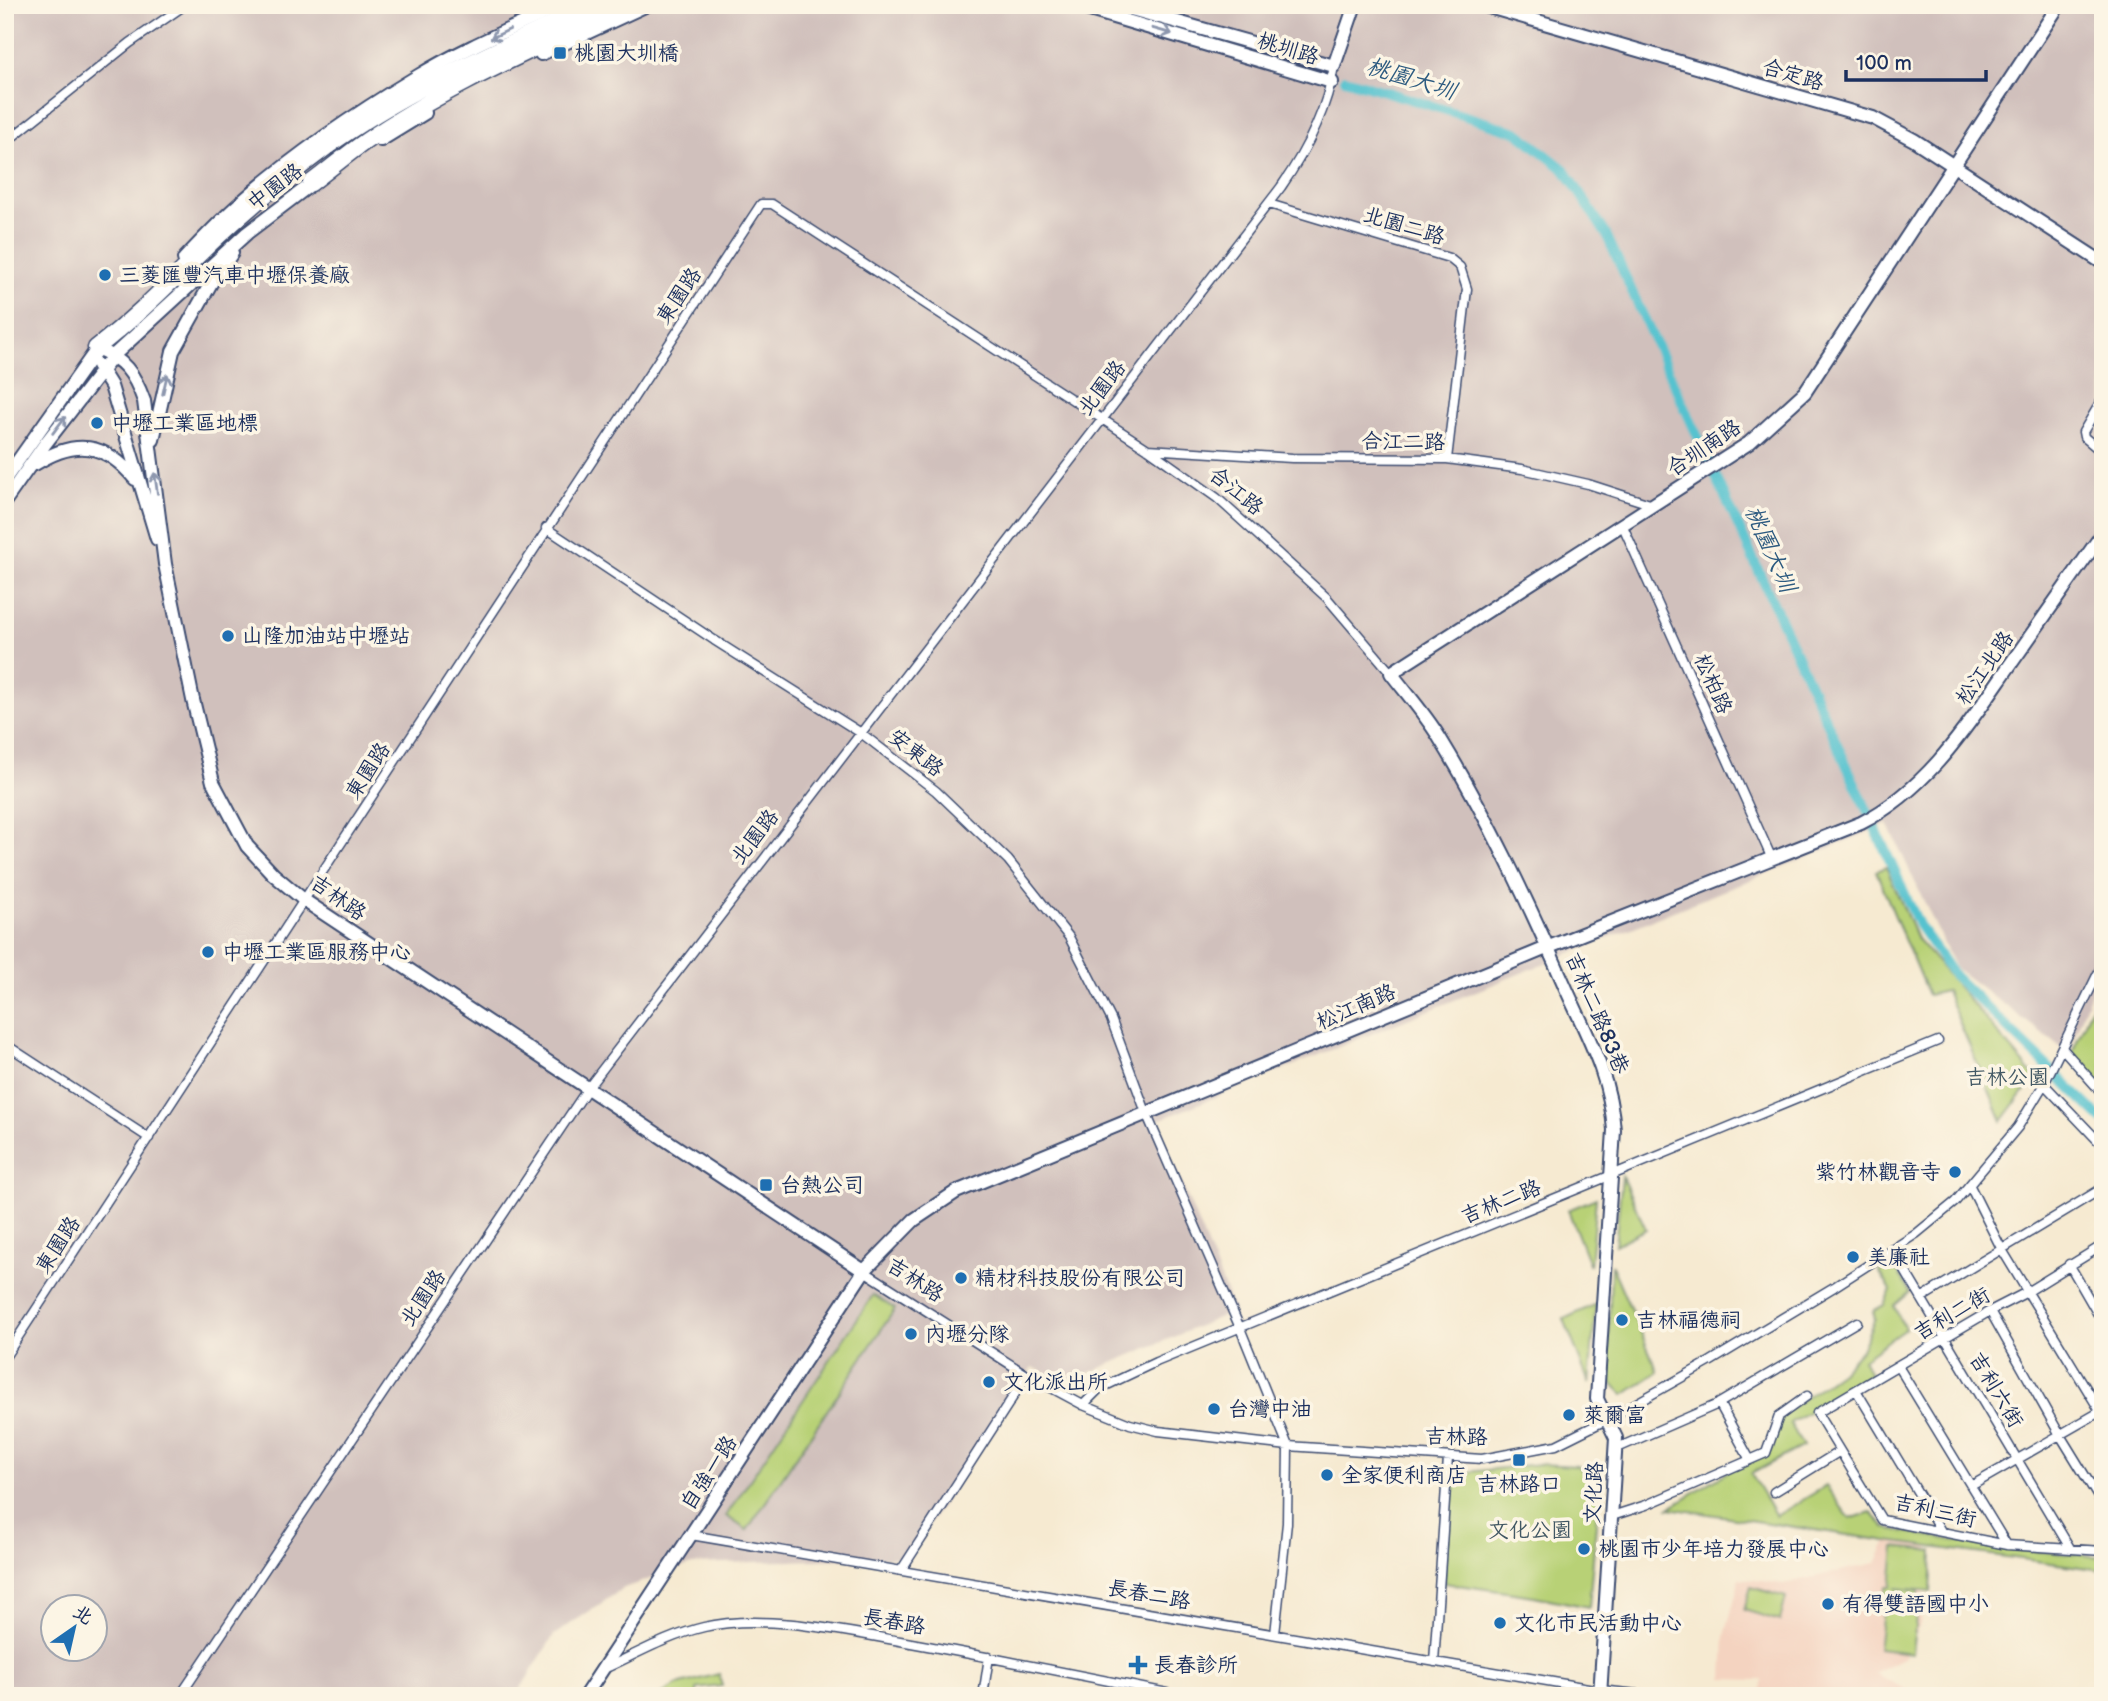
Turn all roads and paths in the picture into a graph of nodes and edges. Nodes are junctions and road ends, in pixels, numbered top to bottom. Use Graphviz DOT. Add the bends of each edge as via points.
graph roads {
  1 [pos="186,5"];
  2 [pos="562,5"];
  3 [pos="594,5"];
  4 [pos="626,5"];
  5 [pos="647,5"];
  6 [pos="1073,5"];
  7 [pos="1117,5"];
  8 [pos="1355,5"];
  9 [pos="1482,5"];
  10 [pos="2059,5"];
  11 [pos="1334,66"];
  12 [pos="1332,82"];
  13 [pos="5,143"];
  14 [pos="1952,165"];
  15 [pos="311,183"];
  16 [pos="761,204"];
  17 [pos="1269,204"];
  18 [pos="247,233"];
  19 [pos="2103,263"];
  20 [pos="93,352"];
  21 [pos="114,355"];
  22 [pos="102,369"];
  23 [pos="2103,398"];
  24 [pos="1102,420"];
  25 [pos="1148,449"];
  26 [pos="151,451"];
  27 [pos="2103,453"];
  28 [pos="1447,459"];
  29 [pos="28,468"];
  30 [pos="5,479"];
  31 [pos="139,485"];
  32 [pos="5,501"];
  33 [pos="1653,505"];
  34 [pos="1622,524"];
  35 [pos="546,528"];
  36 [pos="2103,533"];
  37 [pos="165,564"];
  38 [pos="1391,673"];
  39 [pos="861,733"];
  40 [pos="1883,812"];
  41 [pos="1772,859"];
  42 [pos="305,901"];
  43 [pos="1549,947"];
  44 [pos="2103,963"];
  45 [pos="1938,1041"];
  46 [pos="5,1044"];
  47 [pos="2062,1048"];
  48 [pos="2046,1080"];
  49 [pos="587,1088"];
  50 [pos="2103,1094"];
  51 [pos="1147,1115"];
  52 [pos="149,1138"];
  53 [pos="2103,1146"];
  54 [pos="1610,1177"];
  55 [pos="1970,1186"];
  56 [pos="2103,1188"];
  57 [pos="2103,1245"];
  58 [pos="2001,1248"];
  59 [pos="1892,1249"];
  60 [pos="2069,1264"];
  61 [pos="864,1271"];
  62 [pos="2027,1292"];
  63 [pos="1921,1298"];
  64 [pos="1990,1311"];
  65 [pos="1857,1322"];
  66 [pos="2103,1322"];
  67 [pos="1240,1328"];
  68 [pos="1945,1338"];
  69 [pos="5,1357"];
  70 [pos="1898,1366"];
  71 [pos="1027,1375"];
  72 [pos="1856,1390"];
  73 [pos="1807,1396"];
  74 [pos="1719,1403"];
  75 [pos="1083,1405"];
  76 [pos="2102,1412"];
  77 [pos="1817,1413"];
  78 [pos="1608,1419"];
  79 [pos="2060,1435"];
  80 [pos="1288,1446"];
  81 [pos="1615,1449"];
  82 [pos="1840,1451"];
  83 [pos="1448,1458"];
  84 [pos="1750,1460"];
  85 [pos="2018,1460"];
  86 [pos="1971,1486"];
  87 [pos="1774,1492"];
  88 [pos="2103,1505"];
  89 [pos="1612,1516"];
  90 [pos="1941,1531"];
  91 [pos="691,1535"];
  92 [pos="2007,1545"];
  93 [pos="2070,1548"];
  94 [pos="2103,1551"];
  95 [pos="902,1569"];
  96 [pos="1275,1634"];
  97 [pos="989,1657"];
  98 [pos="1434,1662"];
  99 [pos="604,1669"];
  100 [pos="1600,1693"];
  101 [pos="180,1696"];
  102 [pos="585,1696"];
  103 [pos="983,1696"];
  104 [pos="1183,1696"];
  105 [pos="1656,1696"];
  1 -- 13 [label="street" via="122,49"];
  2 -- 20 [label="street, 中園路, one-way" via="419,75 290,162 237,206"];
  3 -- 20 [label="highway" via="454,71 326,148 216,238 132,321"];
  4 -- 15 [label="highway" via="456,88 366,141"];
  5 -- 15 [label="street, 中園路" via="435,107"];
  6 -- 12 [label="street, 桃圳路, one-way"];
  7 -- 11 [label="street, 桃圳路"];
  8 -- 11 [label="street, 北園路"];
  9 -- 14 [label="street, 合定路" via="1873,118"];
  10 -- 14 [label="street, 合圳南路"];
  11 -- 12 [label="street, 北園路"];
  12 -- 17 [label="street, 北園路" via="1300,159"];
  14 -- 19 [label="street, 合定路"];
  14 -- 33 [label="street, 合圳南路" via="1805,392 1749,443"];
  15 -- 18 [label="street, 中園路"];
  16 -- 24 [label="street, 合江路" via="772,204"];
  16 -- 35 [label="street, 東園路"];
  17 -- 24 [label="street, 北園路"];
  17 -- 28 [label="street, 北園二路" via="1449,258 1460,267 1467,289"];
  18 -- 21 [label="street, 中園路"];
  26 -- 18 [label="street, one-way" via="173,351 211,283"];
  20 -- 21 [label="street"];
  20 -- 22 [label="street"];
  20 -- 30 [label="street, 中園路"];
  21 -- 22 [label="street, 中園路"];
  21 -- 26 [label="street, 吉林路" via="138,383"];
  29 -- 22 [label="street, 中園路, one-way"];
  22 -- 31 [label="street, 吉林路"];
  23 -- 27 [label="street" via="2083,432"];
  24 -- 25 [label="street, 合江路"];
  24 -- 39 [label="street, 北園路"];
  25 -- 28 [label="street, 合江二路" via="1292,458"];
  25 -- 38 [label="street, 合江路" via="1217,498 1261,537 1327,598"];
  37 -- 26 [label="street, 吉林路, one-way"];
  28 -- 33 [label="street, 合江二路" via="1522,469"];
  29 -- 31 [label="street" via="60,450 101,451 121,462"];
  29 -- 32 [label="street, 中園路"];
  31 -- 37 [label="street, 吉林路"];
  33 -- 34 [label="street, 合圳南路"];
  34 -- 38 [label="street, 合圳南路"];
  34 -- 41 [label="street, 松柏路"];
  35 -- 39 [label="street, 安東路"];
  35 -- 42 [label="street, 東園路"];
  36 -- 40 [label="street, 松江北路" via="1965,729 1928,775"];
  37 -- 42 [label="street, 吉林路" via="214,782 247,846"];
  38 -- 43 [label="street, 合江路" via="1438,735"];
  39 -- 49 [label="street, 北園路"];
  39 -- 51 [label="street, 安東路" via="936,791 1008,860 1062,928 1111,1019"];
  40 -- 41 [label="street, 松江南路"];
  41 -- 43 [label="street, 松江南路"];
  42 -- 49 [label="street, 吉林路"];
  42 -- 52 [label="street, 東園路"];
  43 -- 51 [label="street, 松江南路"];
  43 -- 54 [label="street, 吉林二路83巷" via="1598,1056 1610,1095 1614,1130"];
  44 -- 47 [label="street, 吉林路"];
  45 -- 54 [label="street, 吉林二路"];
  46 -- 52 [label="street"];
  47 -- 48 [label="street, 吉林路"];
  47 -- 50 [label="street"];
  48 -- 53 [label="street"];
  48 -- 55 [label="street, 吉林路" via="2018,1127"];
  49 -- 61 [label="street, 吉林路"];
  49 -- 101 [label="street, 北園路"];
  51 -- 61 [label="street, 松江南路" via="956,1192 914,1220"];
  51 -- 67 [label="street, 安東路"];
  52 -- 69 [label="street, 東園路"];
  54 -- 67 [label="street, 吉林二路"];
  54 -- 78 [label="street, 吉林二路83巷" via="1597,1399"];
  55 -- 58 [label="street"];
  55 -- 59 [label="street, 吉林路" via="1936,1218"];
  56 -- 58 [label="street"];
  57 -- 60 [label="street, 吉利二街"];
  58 -- 62 [label="street"];
  58 -- 63 [label="street"];
  59 -- 63 [label="street, 吉利六街"];
  59 -- 78 [label="street, 吉林路"];
  60 -- 62 [label="street, 吉利二街"];
  60 -- 66 [label="street"];
  61 -- 71 [label="street, 吉林路"];
  61 -- 91 [label="street, 自強一路"];
  62 -- 64 [label="street, 吉利二街"];
  62 -- 76 [label="street"];
  63 -- 68 [label="street, 吉利六街"];
  64 -- 68 [label="street, 吉利二街"];
  64 -- 79 [label="street"];
  65 -- 74 [label="street"];
  67 -- 75 [label="street, 吉林二路" via="1099,1389"];
  67 -- 80 [label="street, 安東路"];
  68 -- 70 [label="street, 吉利二街"];
  68 -- 85 [label="street, 吉利六街"];
  70 -- 72 [label="street, 吉利二街"];
  70 -- 86 [label="street"];
  71 -- 75 [label="street, 吉林路"];
  71 -- 95 [label="street"];
  72 -- 77 [label="street, 吉利二街"];
  72 -- 90 [label="street"];
  73 -- 84 [label="street" via="1779,1416 1766,1453"];
  74 -- 81 [label="street"];
  74 -- 84 [label="street"];
  75 -- 80 [label="street, 吉林路" via="1158,1431"];
  76 -- 79 [label="street"];
  77 -- 82 [label="street, 吉利三街"];
  78 -- 81 [label="street, 文化路"];
  78 -- 83 [label="street, 吉林路" via="1556,1445 1509,1456"];
  79 -- 85 [label="street"];
  79 -- 88 [label="street"];
  80 -- 83 [label="street, 吉林路"];
  80 -- 96 [label="street" via="1287,1523"];
  81 -- 89 [label="street, 文化路"];
  82 -- 87 [label="street"];
  82 -- 90 [label="street, 吉利三街" via="1882,1520"];
  83 -- 98 [label="street"];
  84 -- 89 [label="street"];
  85 -- 86 [label="street"];
  85 -- 93 [label="street, 吉利六街"];
  86 -- 92 [label="street"];
  89 -- 100 [label="street, 文化路"];
  90 -- 92 [label="street, 吉利三街"];
  91 -- 95 [label="street, 長春二路"];
  91 -- 99 [label="street, 自強一路"];
  92 -- 93 [label="street, 吉利三街"];
  93 -- 94 [label="street, 吉利三街"];
  95 -- 96 [label="street, 長春二路"];
  96 -- 98 [label="street, 長春二路"];
  97 -- 99 [label="street, 長春路" via="845,1632 736,1623 662,1641"];
  97 -- 103 [label="street"];
  97 -- 104 [label="street, 長春路"];
  98 -- 100 [label="street, 長春二路"];
  99 -- 102 [label="street, 自強一路"];
  100 -- 105 [label="street, 長春二路"];
}
